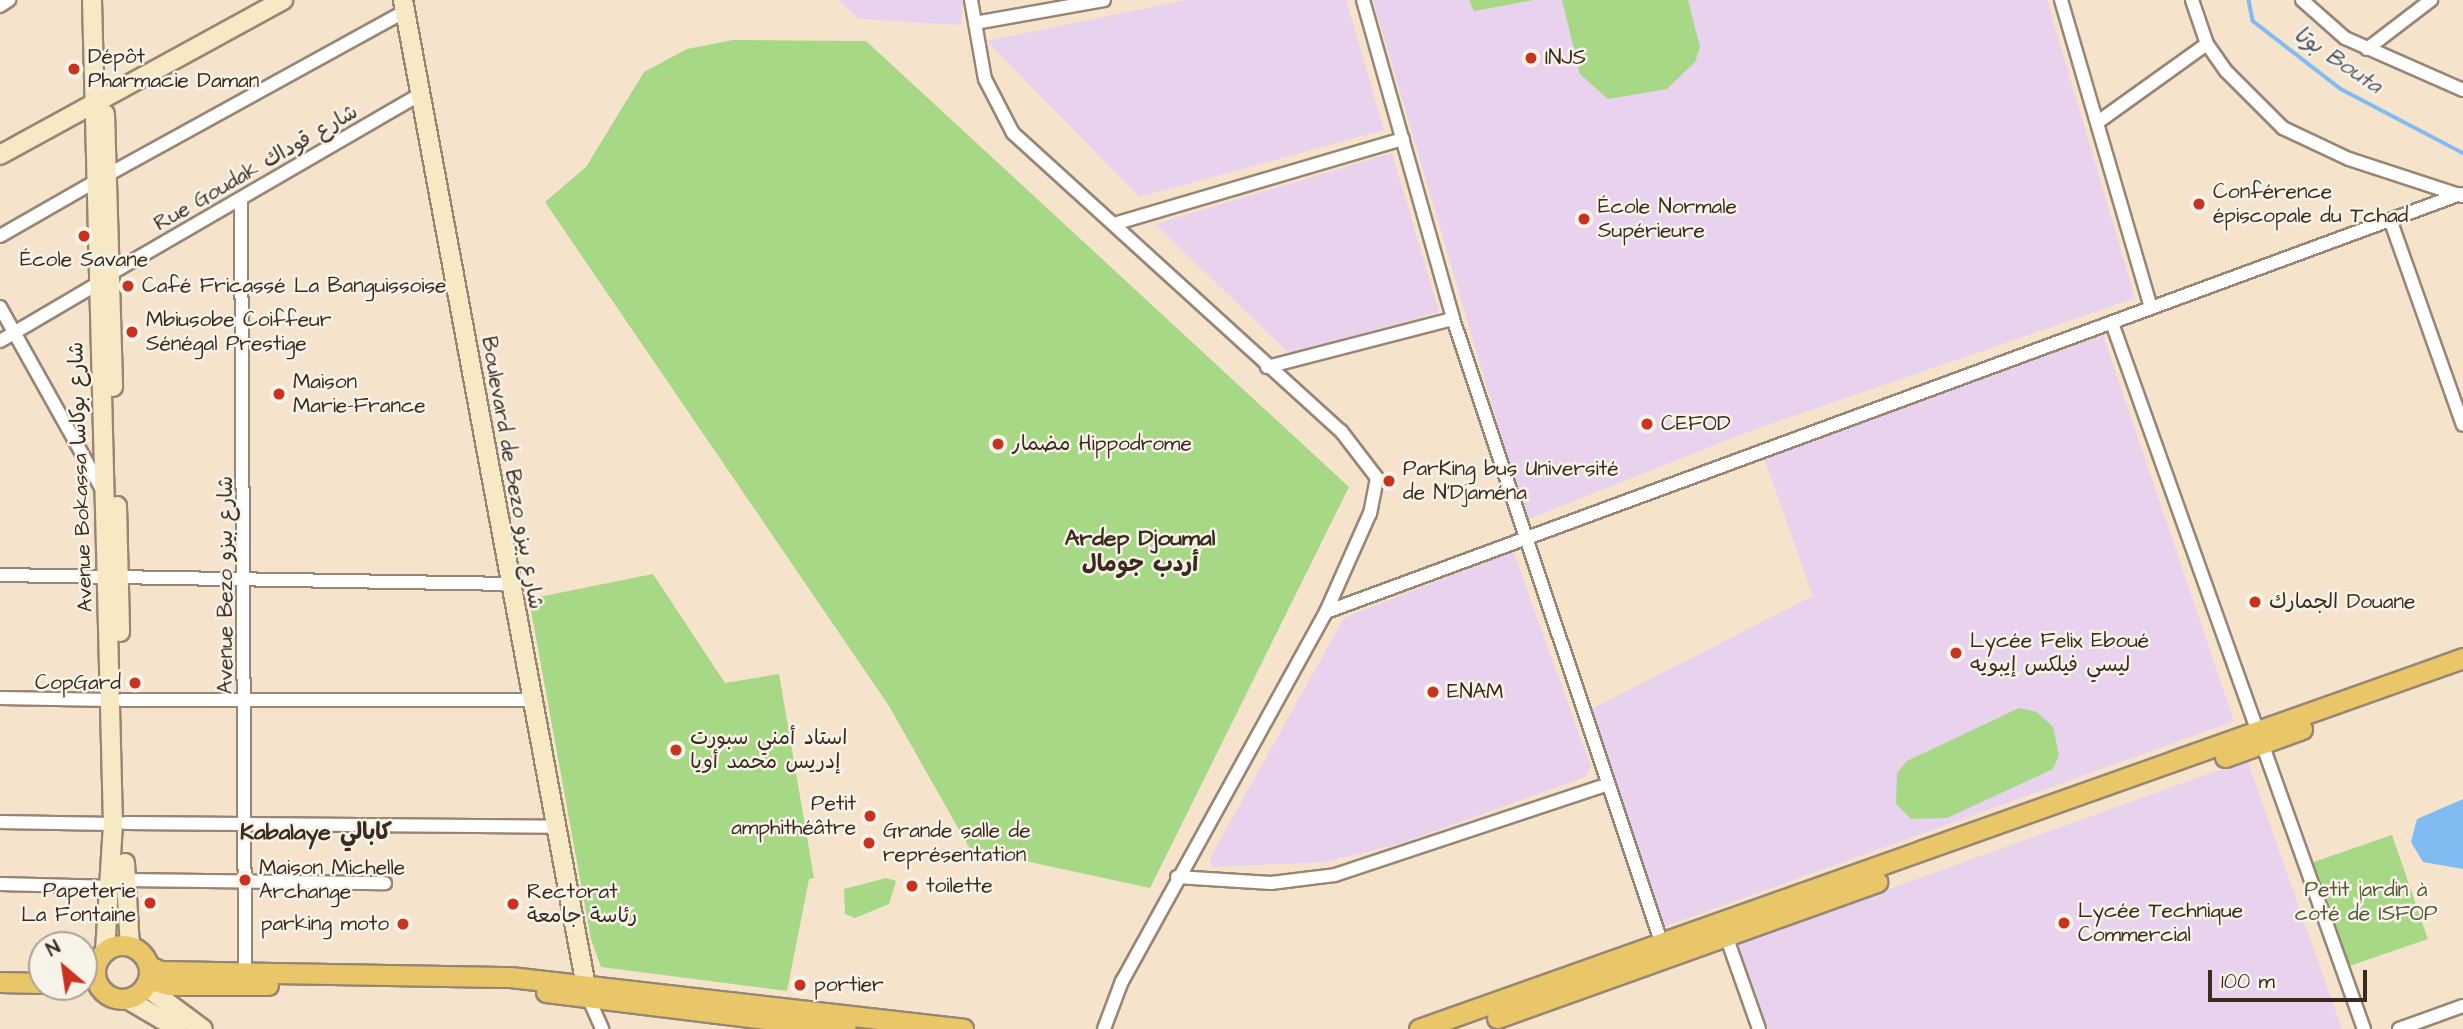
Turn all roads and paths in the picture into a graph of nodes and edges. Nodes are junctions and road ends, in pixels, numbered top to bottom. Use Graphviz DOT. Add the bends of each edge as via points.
graph roads {
  1 [pos="9,0"];
  2 [pos="92,0"];
  3 [pos="101,0"];
  4 [pos="261,0"];
  5 [pos="284,0"];
  6 [pos="971,0"];
  7 [pos="1104,0"];
  8 [pos="1363,0"];
  9 [pos="2061,0"];
  10 [pos="2192,0"];
  11 [pos="2302,0"];
  12 [pos="2431,0"];
  13 [pos="0,5"];
  14 [pos="404,6"];
  15 [pos="975,23"];
  16 [pos="2207,44"];
  17 [pos="2367,49"];
  18 [pos="2463,90"];
  19 [pos="99,94"];
  20 [pos="421,94"];
  21 [pos="2098,122"];
  22 [pos="1403,139"];
  23 [pos="0,145"];
  24 [pos="0,155"];
  25 [pos="103,178"];
  26 [pos="2462,195"];
  27 [pos="241,199"];
  28 [pos="2390,222"];
  29 [pos="1117,223"];
  30 [pos="0,236"];
  31 [pos="104,279"];
  32 [pos="0,307"];
  33 [pos="2151,307"];
  34 [pos="1453,319"];
  35 [pos="2112,323"];
  36 [pos="14,332"];
  37 [pos="0,341"];
  38 [pos="1267,367"];
  39 [pos="2463,425"];
  40 [pos="105,494"];
  41 [pos="1522,536"];
  42 [pos="0,575"];
  43 [pos="113,579"];
  44 [pos="245,581"];
  45 [pos="509,584"];
  46 [pos="1325,612"];
  47 [pos="2463,658"];
  48 [pos="2463,672"];
  49 [pos="0,698"];
  50 [pos="116,700"];
  51 [pos="245,700"];
  52 [pos="530,700"];
  53 [pos="2259,738"];
  54 [pos="1606,785"];
  55 [pos="0,822"];
  56 [pos="245,822"];
  57 [pos="119,823"];
  58 [pos="556,827"];
  59 [pos="1177,877"];
  60 [pos="245,880"];
  61 [pos="119,883"];
  62 [pos="385,883"];
  63 [pos="0,884"];
  64 [pos="1724,930"];
  65 [pos="1662,944"];
  66 [pos="130,946"];
  67 [pos="98,951"];
  68 [pos="98,960"];
  69 [pos="0,971"];
  70 [pos="245,972"];
  71 [pos="28,976"];
  72 [pos="147,977"];
  73 [pos="28,980"];
  74 [pos="0,982"];
  75 [pos="98,988"];
  76 [pos="585,990"];
  77 [pos="127,999"];
  78 [pos="2463,1006"];
  79 [pos="767,1013"];
  80 [pos="178,1029"];
  81 [pos="203,1029"];
  82 [pos="602,1029"];
  83 [pos="846,1029"];
  84 [pos="962,1029"];
  85 [pos="1104,1029"];
  86 [pos="1419,1029"];
  87 [pos="1466,1029"];
  88 [pos="1759,1029"];
  89 [pos="2364,1029"];
  90 [pos="2399,1029"];
  1 -- 13 [label="street"];
  2 -- 19 [label="street, Avenue Bokassa شارع بوكاسا"];
  3 -- 19 [label="street, Avenue Bokassa شارع بوكاسا"];
  4 -- 19 [label="street"];
  5 -- 19 [label="street"];
  6 -- 15 [label="street"];
  7 -- 15 [label="street"];
  8 -- 22 [label="street"];
  9 -- 21 [label="street"];
  10 -- 16 [label="street"];
  11 -- 17 [label="street"];
  12 -- 17 [label="street"];
  14 -- 20 [label="street, Boulevard de Bezo شارع بيزو"];
  14 -- 25 [label="street"];
  15 -- 29 [label="street" via="985,79 1013,132"];
  16 -- 21 [label="street"];
  16 -- 26 [label="street" via="2283,128 2349,159"];
  17 -- 18 [label="street"];
  19 -- 23 [label="street"];
  19 -- 24 [label="street"];
  19 -- 25 [label="street, Avenue Bokassa شارع بوكاسا"];
  20 -- 27 [label="street, Rue Goudak شارع قوداك"];
  20 -- 45 [label="street, Boulevard de Bezo شارع بيزو"];
  21 -- 33 [label="street"];
  22 -- 29 [label="street"];
  22 -- 34 [label="street"];
  25 -- 30 [label="street"];
  25 -- 31 [label="street, Avenue Bokassa شارع بوكاسا"];
  26 -- 28 [label="street"];
  27 -- 31 [label="street, Rue Goudak شارع قوداك"];
  27 -- 44 [label="street, Avenue Bezo شارع بيزو"];
  28 -- 33 [label="street"];
  28 -- 39 [label="street"];
  29 -- 38 [label="street"];
  31 -- 36 [label="street, Rue Goudak شارع قوداك"];
  31 -- 40 [label="street, Avenue Bokassa شارع بوكاسا"];
  31 -- 43 [label="street, Avenue Bokassa شارع بوكاسا"];
  32 -- 36 [label="street"];
  33 -- 35 [label="street"];
  34 -- 38 [label="street"];
  34 -- 41 [label="street"];
  35 -- 41 [label="street"];
  35 -- 53 [label="street"];
  36 -- 37 [label="street, Rue Goudak شارع قوداك"];
  36 -- 40 [label="street"];
  38 -- 46 [label="street" via="1341,431 1377,478 1370,513"];
  40 -- 43 [label="street, Avenue Bokassa شارع بوكاسا"];
  41 -- 46 [label="street"];
  41 -- 54 [label="street"];
  42 -- 43 [label="street"];
  43 -- 44 [label="street"];
  43 -- 50 [label="street, Avenue Bokassa شارع بوكاسا"];
  44 -- 45 [label="street"];
  44 -- 51 [label="street, Avenue Bezo شارع بيزو"];
  45 -- 52 [label="street, Boulevard de Bezo شارع بيزو"];
  46 -- 59 [label="street"];
  47 -- 53 [label="main road"];
  48 -- 53 [label="main road"];
  49 -- 50 [label="street"];
  50 -- 51 [label="street"];
  50 -- 57 [label="street, Avenue Bokassa شارع بوكاسا"];
  51 -- 52 [label="street"];
  51 -- 56 [label="street, Avenue Bezo شارع بيزو"];
  52 -- 58 [label="street, Boulevard de Bezo شارع بيزو"];
  53 -- 64 [label="main road"];
  53 -- 89 [label="street"];
  54 -- 59 [label="street" via="1335,875 1271,883"];
  54 -- 65 [label="street"];
  55 -- 57 [label="street"];
  56 -- 57 [label="street"];
  56 -- 58 [label="street"];
  56 -- 60 [label="street, Avenue Bezo شارع بيزو"];
  57 -- 61 [label="street, Avenue Bokassa شارع بوكاسا"];
  58 -- 76 [label="street, Boulevard de Bezo شارع بيزو"];
  59 -- 85 [label="street" via="1122,981"];
  60 -- 61 [label="street"];
  60 -- 62 [label="street"];
  60 -- 70 [label="street, Avenue Bezo شارع بيزو"];
  61 -- 63 [label="street"];
  61 -- 66 [label="street, Avenue Bokassa شارع بوكاسا"];
  61 -- 67 [label="street, Avenue Bokassa شارع بوكاسا"];
  64 -- 65 [label="main road"];
  64 -- 87 [label="main road"];
  64 -- 88 [label="street"];
  65 -- 86 [label="main road"];
  66 -- 68 [label="main road"];
  66 -- 72 [label="main road"];
  69 -- 71 [label="main road"];
  70 -- 72 [label="main road"];
  70 -- 76 [label="main road"];
  72 -- 76 [label="main road" via="169,985"];
  72 -- 77 [label="main road"];
  72 -- 81 [label="street"];
  73 -- 74 [label="main road"];
  75 -- 77 [label="main road"];
  76 -- 79 [label="main road"];
  76 -- 82 [label="street"];
  77 -- 80 [label="street"];
  78 -- 90 [label="street"];
  79 -- 83 [label="main road"];
  79 -- 84 [label="main road"];
}
